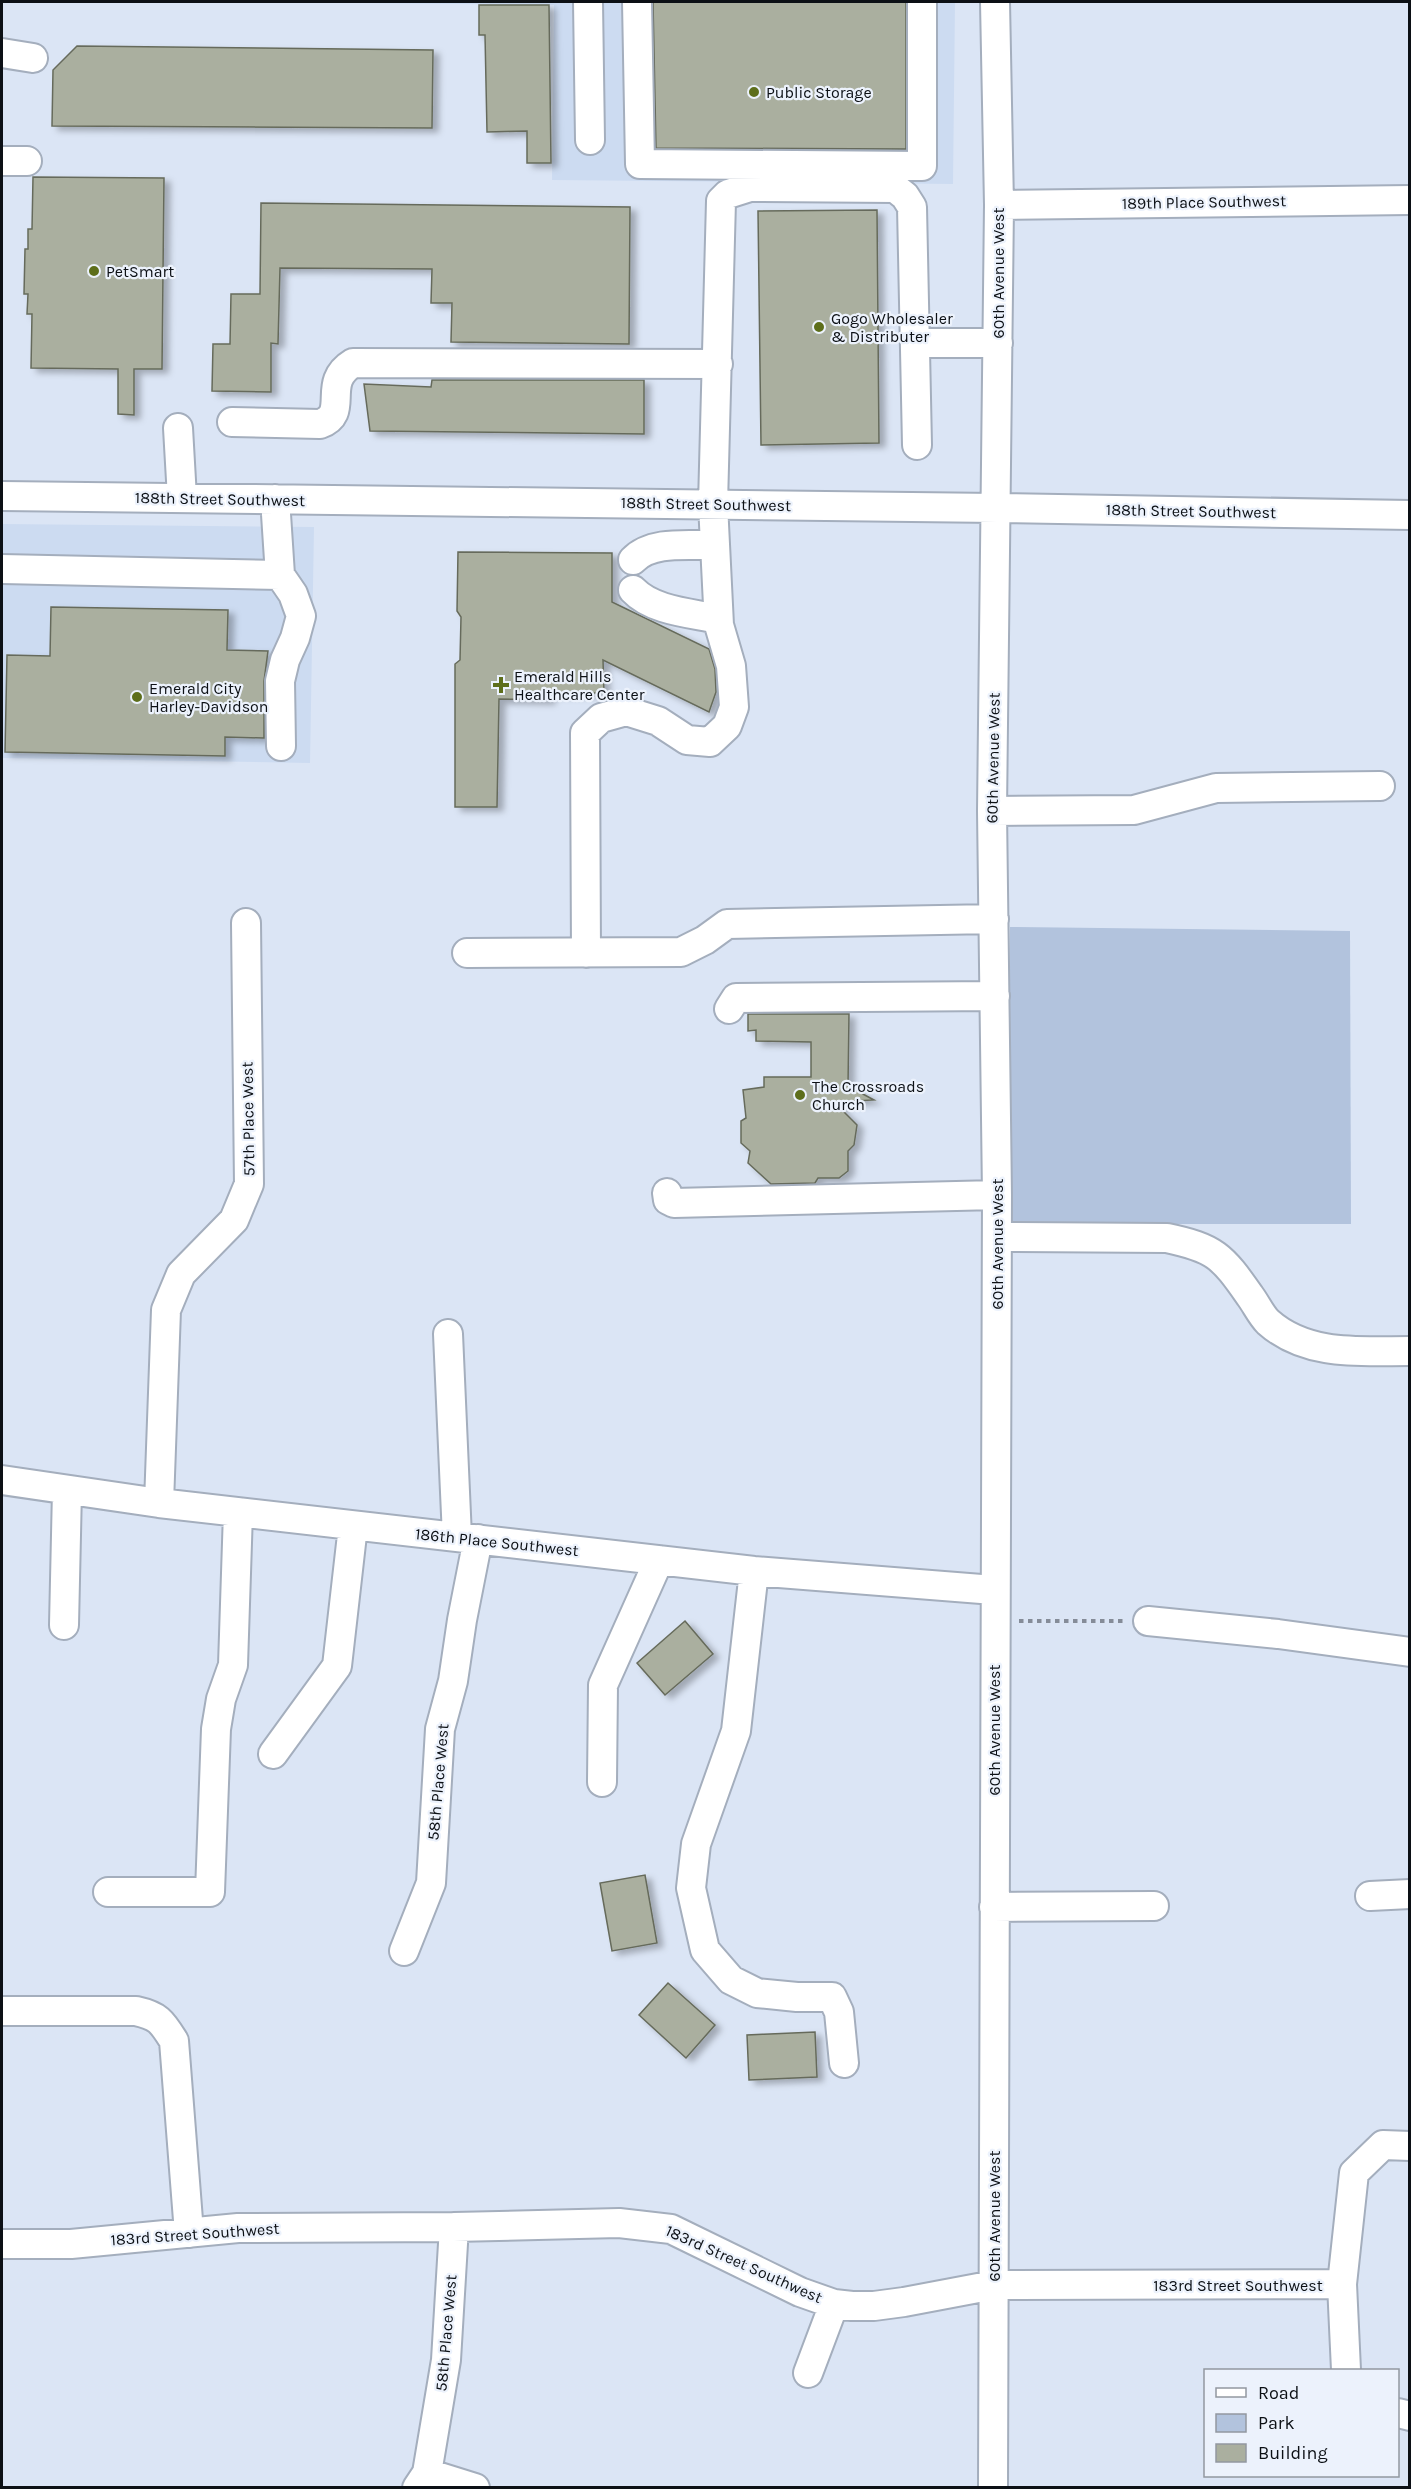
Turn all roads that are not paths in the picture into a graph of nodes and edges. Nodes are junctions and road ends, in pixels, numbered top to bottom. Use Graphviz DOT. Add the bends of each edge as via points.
graph roads {
  1 [pos="588,2"];
  2 [pos="637,2"];
  3 [pos="922,2"];
  4 [pos="995,2"];
  5 [pos="2,53"];
  6 [pos="33,58"];
  7 [pos="590,140"];
  8 [pos="1410,200"];
  9 [pos="999,204"];
  10 [pos="916,343"];
  11 [pos="998,343"];
  12 [pos="718,364"];
  13 [pos="232,422"];
  14 [pos="178,428"];
  15 [pos="917,445"];
  16 [pos="2,496"];
  17 [pos="183,498"];
  18 [pos="274,499"];
  19 [pos="713,504"];
  20 [pos="997,507"];
  21 [pos="1410,515"];
  22 [pos="715,545"];
  23 [pos="633,560"];
  24 [pos="2,569"];
  25 [pos="280,575"];
  26 [pos="633,590"];
  27 [pos="718,619"];
  28 [pos="281,746"];
  29 [pos="1380,786"];
  30 [pos="992,811"];
  31 [pos="994,920"];
  32 [pos="246,923"];
  33 [pos="467,953"];
  34 [pos="586,953"];
  35 [pos="995,996"];
  36 [pos="729,1009"];
  37 [pos="667,1193"];
  38 [pos="997,1195"];
  39 [pos="997,1237"];
  40 [pos="448,1334"];
  41 [pos="1410,1351"];
  42 [pos="2,1480"];
  43 [pos="67,1490"];
  44 [pos="159,1503"];
  45 [pos="238,1512"];
  46 [pos="353,1526"];
  47 [pos="467,1538"];
  48 [pos="659,1560"];
  49 [pos="753,1571"];
  50 [pos="994,1590"];
  51 [pos="1148,1621"];
  52 [pos="64,1625"];
  53 [pos="1410,1652"];
  54 [pos="273,1754"];
  55 [pos="602,1782"];
  56 [pos="108,1892"];
  57 [pos="1410,1894"];
  58 [pos="1370,1896"];
  59 [pos="1154,1906"];
  60 [pos="994,1907"];
  61 [pos="404,1952"];
  62 [pos="2,2011"];
  63 [pos="844,2063"];
  64 [pos="1410,2146"];
  65 [pos="454,2227"];
  66 [pos="189,2233"];
  67 [pos="2,2244"];
  68 [pos="1342,2284"];
  69 [pos="994,2285"];
  70 [pos="834,2304"];
  71 [pos="1346,2369"];
  72 [pos="808,2373"];
  73 [pos="422,2480"];
  74 [pos="475,2487"];
  75 [pos="993,2487"];
  1 -- 7 [label="street"];
  2 -- 3 [label="street" via="640,164 922,166"];
  4 -- 9 [label="street, 60th Avenue West"];
  5 -- 6 [label="street"];
  8 -- 9 [label="street, 189th Place Southwest"];
  9 -- 11 [label="street, 60th Avenue West"];
  10 -- 11 [label="street"];
  10 -- 12 [label="street" via="912,207 905,196 895,188 750,187 721,201"];
  10 -- 15 [label="street"];
  11 -- 20 [label="street, 60th Avenue West"];
  12 -- 13 [label="street" via="353,363 342,370 336,381 335,413 329,421"];
  12 -- 19 [label="street"];
  14 -- 17 [label="street"];
  16 -- 17 [label="street, 188th Street Southwest"];
  17 -- 18 [label="street, 188th Street Southwest"];
  18 -- 19 [label="street, 188th Street Southwest"];
  18 -- 25 [label="street"];
  19 -- 20 [label="street, 188th Street Southwest"];
  19 -- 22 [label="street"];
  20 -- 21 [label="street, 188th Street Southwest"];
  20 -- 30 [label="street, 60th Avenue West"];
  22 -- 23 [label="street" via="653,548"];
  22 -- 27 [label="street"];
  24 -- 25 [label="street"];
  25 -- 28 [label="street" via="301,616 280,681"];
  26 -- 27 [label="street" via="642,600"];
  27 -- 34 [label="street" via="731,666 734,707 727,726 710,742 687,740 658,721 627,711 602,718 585,733"];
  29 -- 30 [label="street" via="1216,788 1134,810"];
  30 -- 31 [label="street, 60th Avenue West"];
  31 -- 34 [label="street" via="727,924 681,952"];
  31 -- 35 [label="street, 60th Avenue West"];
  32 -- 44 [label="street, 57th Place West" via="249,1184 234,1220 181,1274 166,1310"];
  33 -- 34 [label="street"];
  35 -- 36 [label="street" via="736,998"];
  35 -- 38 [label="street, 60th Avenue West"];
  37 -- 38 [label="street" via="668,1200 674,1203"];
  38 -- 39 [label="street, 60th Avenue West"];
  39 -- 41 [label="street" via="1167,1238 1193,1243 1217,1254 1268,1322 1287,1334 1331,1350"];
  39 -- 50 [label="street, 60th Avenue West"];
  40 -- 47 [label="street, 58th Place West"];
  42 -- 43 [label="street, 186th Place Southwest"];
  43 -- 44 [label="street, 186th Place Southwest"];
  43 -- 52 [label="street"];
  44 -- 45 [label="street, 186th Place Southwest"];
  45 -- 46 [label="street, 186th Place Southwest"];
  45 -- 56 [label="street" via="233,1665 216,1729 210,1892"];
  46 -- 47 [label="street, 186th Place Southwest"];
  46 -- 54 [label="street" via="337,1666"];
  47 -- 48 [label="street, 186th Place Southwest"];
  47 -- 61 [label="street, 58th Place West" via="462,1620 453,1681 440,1729 431,1883"];
  48 -- 49 [label="street, 186th Place Southwest"];
  48 -- 55 [label="street" via="603,1685"];
  49 -- 50 [label="street, 186th Place Southwest"];
  49 -- 63 [label="street" via="736,1731 696,1844 691,1888 705,1950 731,1980 757,1993 832,1997 839,2012"];
  50 -- 60 [label="street, 60th Avenue West"];
  51 -- 53 [label="street"];
  57 -- 58 [label="street"];
  59 -- 60 [label="street"];
  60 -- 69 [label="street, 60th Avenue West"];
  62 -- 66 [label="street" via="136,2011 154,2015 164,2025 174,2041"];
  64 -- 68 [label="street" via="1383,2145 1354,2173"];
  65 -- 66 [label="street, 183rd Street Southwest" via="238,2228"];
  65 -- 70 [label="street, 183rd Street Southwest" via="652,2225 671,2229 800,2292"];
  65 -- 73 [label="street, 58th Place West" via="446,2360"];
  66 -- 67 [label="street, 183rd Street Southwest" via="71,2244"];
  68 -- 69 [label="street, 183rd Street Southwest"];
  68 -- 71 [label="street"];
  69 -- 70 [label="street, 183rd Street Southwest" via="874,2306"];
  69 -- 75 [label="street, 60th Avenue West"];
  70 -- 72 [label="street"];
  73 -- 74 [label="street"];
}
